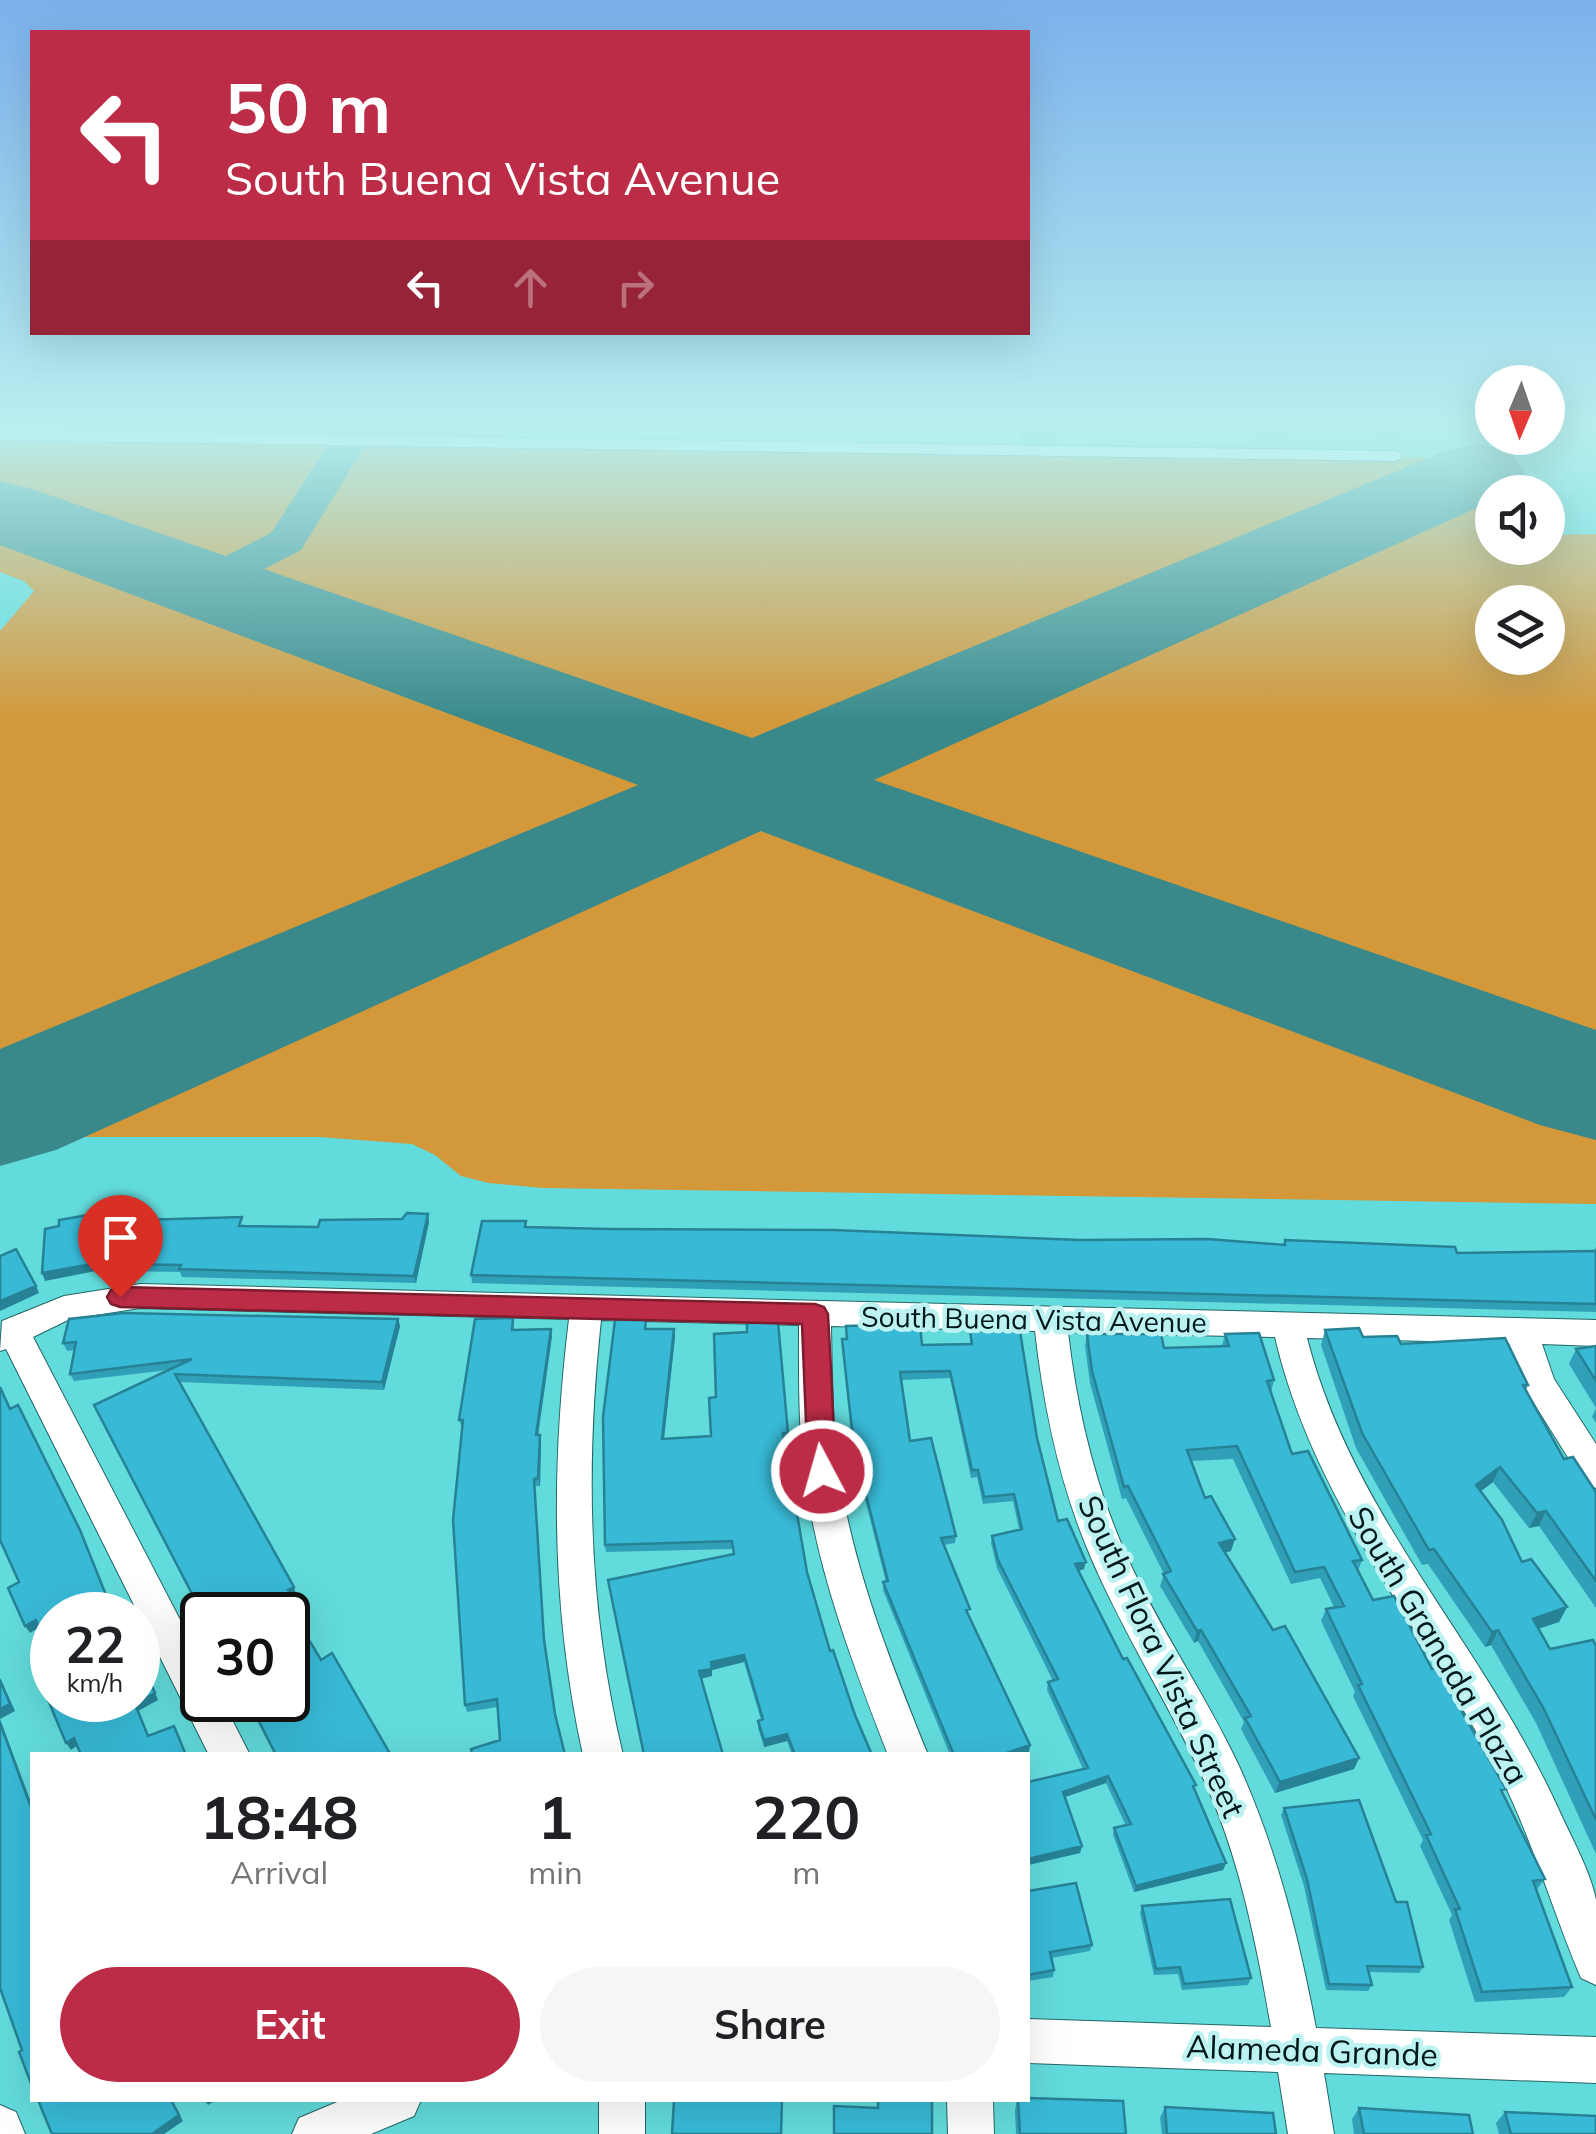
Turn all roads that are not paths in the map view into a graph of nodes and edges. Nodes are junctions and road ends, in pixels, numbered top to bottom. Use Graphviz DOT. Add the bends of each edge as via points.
graph roads {
  1 [pos="586,1308"];
  2 [pos="815,1314"];
  3 [pos="1050,1320"];
  4 [pos="1288,1325"];
  5 [pos="1520,1331"];
  6 [pos="1596,1333"];
  7 [pos="7,1334"];
  8 [pos="1596,1473"];
  9 [pos="228,1752"];
  10 [pos="602,1752"];
  11 [pos="907,1752"];
  12 [pos="1596,1963"];
  13 [pos="1030,2041"];
  14 [pos="1297,2050"];
  15 [pos="1596,2060"];
  16 [pos="622,2102"];
  17 [pos="970,2102"];
  18 [pos="376,2104"];
  19 [pos="316,2134"];
  20 [pos="622,2134"];
  21 [pos="972,2134"];
  22 [pos="1311,2134"];
  1 -- 2 [label="street, South Buena Vista Avenue"];
  1 -- 7 [label="street, South Buena Vista Avenue" via="120,1297 64,1308"];
  1 -- 10 [label="street" via="572,1413 571,1520 582,1642"];
  2 -- 3 [label="street, South Buena Vista Avenue"];
  2 -- 11 [label="street" via="818,1444 831,1524 862,1639"];
  3 -- 4 [label="street, South Buena Vista Avenue"];
  3 -- 14 [label="street, South Flora Vista Street" via="1059,1404 1089,1507 1237,1811 1265,1896"];
  4 -- 5 [label="street, South Buena Vista Avenue"];
  4 -- 12 [label="street, South Granada Plaza" via="1305,1398 1335,1470 1510,1754"];
  5 -- 6 [label="street, South Buena Vista Avenue"];
  5 -- 8 [label="street" via="1539,1383"];
  7 -- 9 [label="street"];
  13 -- 14 [label="street, Alameda Grande"];
  14 -- 15 [label="street, Alameda Grande"];
  14 -- 22 [label="street, South Flora Vista Street"];
  16 -- 20 [label="street"];
  17 -- 21 [label="street"];
  18 -- 19 [label="street"];
}
